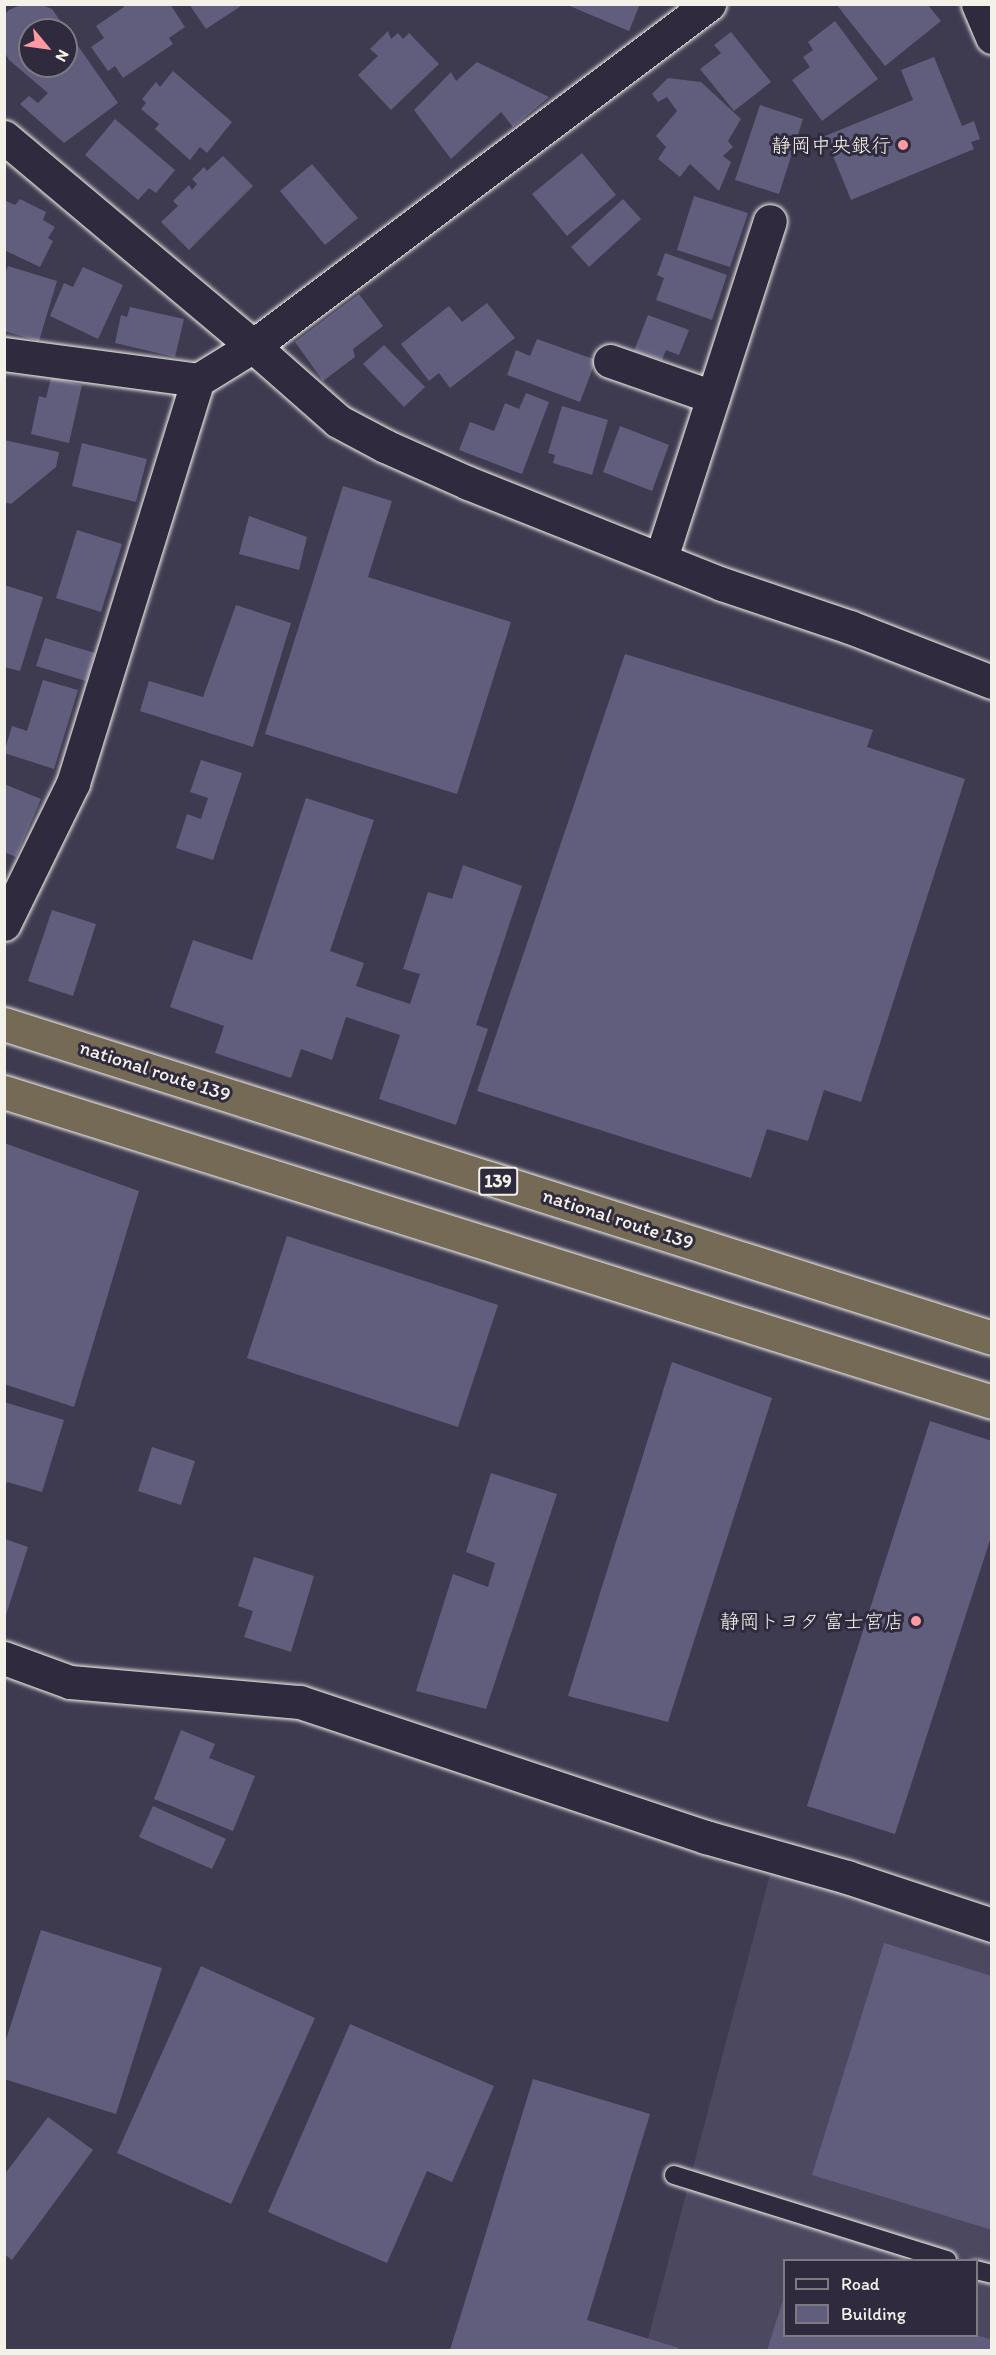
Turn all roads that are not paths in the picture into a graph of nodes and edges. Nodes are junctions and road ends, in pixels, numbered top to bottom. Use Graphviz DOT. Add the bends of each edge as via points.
graph roads {
  1 [pos="709,4"];
  2 [pos="978,4"];
  3 [pos="992,37"];
  4 [pos="4,137"];
  5 [pos="770,221"];
  6 [pos="253,346"];
  7 [pos="4,354"];
  8 [pos="610,361"];
  9 [pos="198,380"];
  10 [pos="713,397"];
  11 [pos="661,558"];
  12 [pos="992,682"];
  13 [pos="4,924"];
  14 [pos="4,1024"];
  15 [pos="4,1092"];
  16 [pos="992,1338"];
  17 [pos="992,1402"];
  18 [pos="4,1658"];
  19 [pos="992,1925"];
  20 [pos="674,2175"];
  21 [pos="944,2259"];
  1 -- 6 [label="street"];
  2 -- 3 [label="street"];
  4 -- 6 [label="street"];
  5 -- 10 [label="street"];
  6 -- 9 [label="street"];
  6 -- 11 [label="street" via="338,421 385,446 468,483"];
  7 -- 9 [label="street"];
  8 -- 10 [label="street"];
  9 -- 13 [label="street" via="73,783"];
  10 -- 11 [label="street"];
  11 -- 12 [label="street"];
  14 -- 16 [label="highway, national route 139 / 139"];
  15 -- 17 [label="highway"];
  18 -- 19 [label="street" via="70,1682 300,1702 706,1837 847,1877"];
  20 -- 21 [label="lane"];
}
